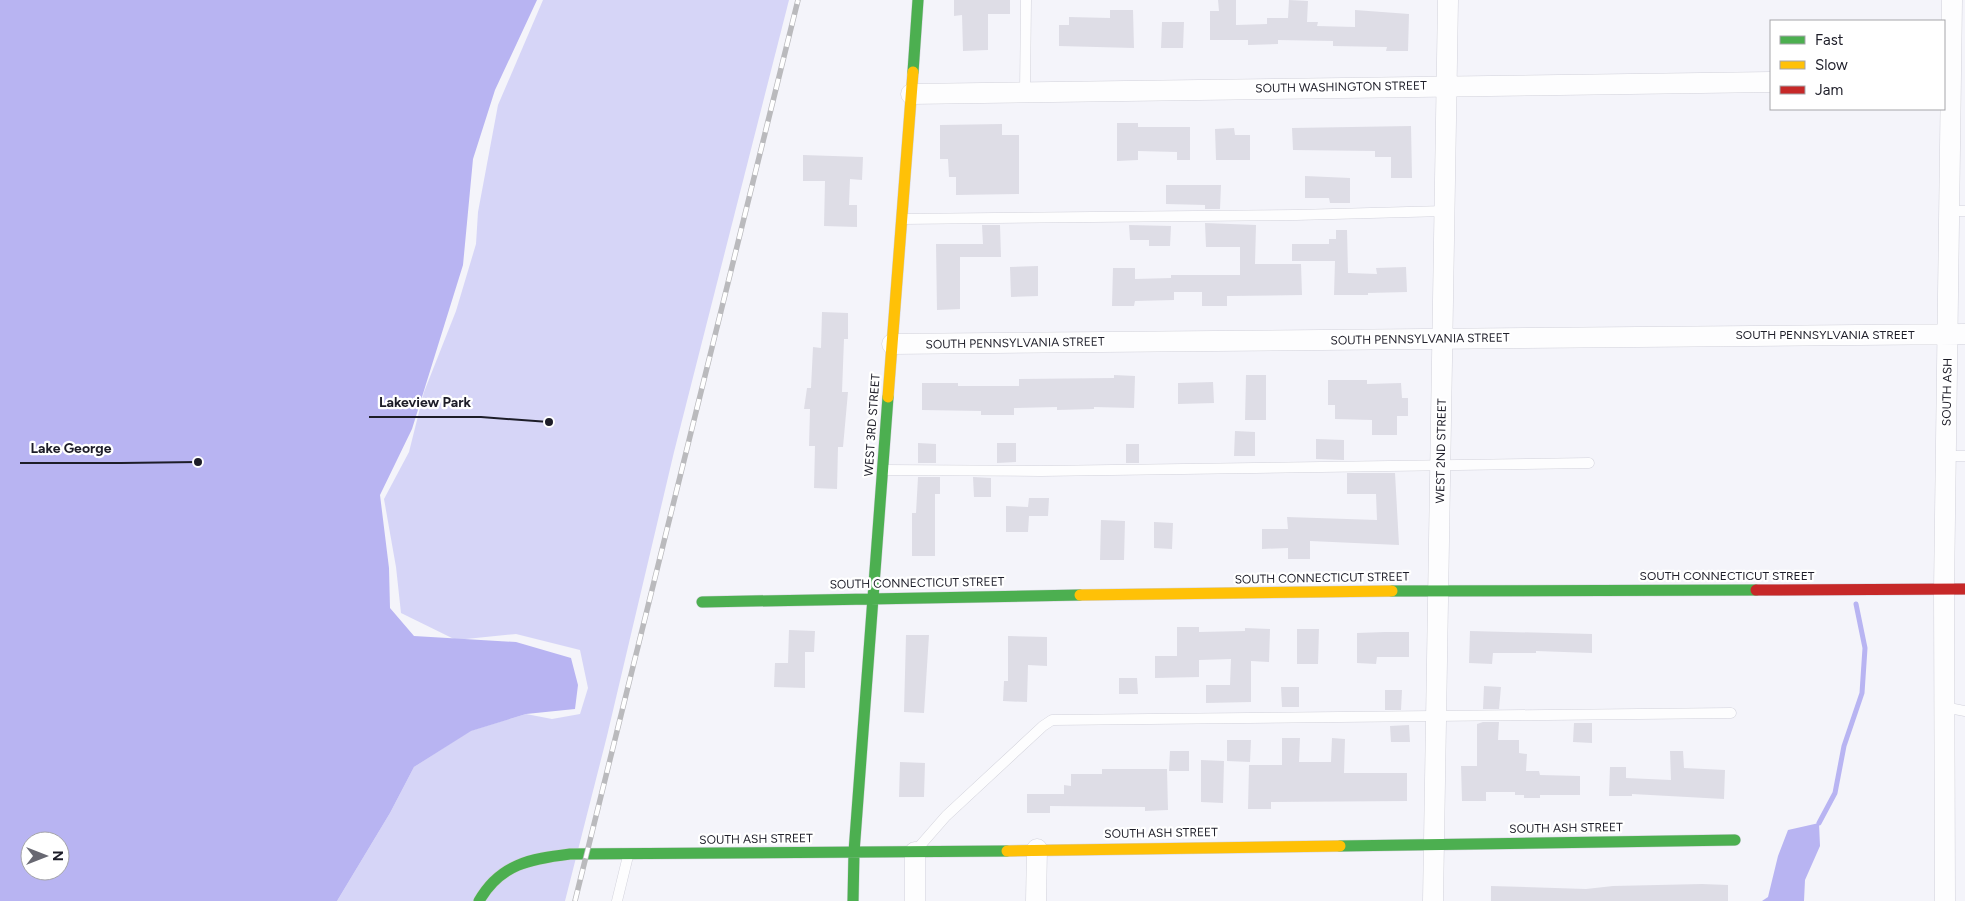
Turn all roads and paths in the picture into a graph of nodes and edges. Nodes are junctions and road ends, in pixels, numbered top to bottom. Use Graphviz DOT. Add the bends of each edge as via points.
graph roads {
  1 [pos="918,0"];
  2 [pos="1026,0"];
  3 [pos="1448,0"];
  4 [pos="1952,0"];
  5 [pos="1953,80"];
  6 [pos="1770,82"];
  7 [pos="1446,86"];
  8 [pos="1025,92"];
  9 [pos="911,94"];
  10 [pos="1444,211"];
  11 [pos="1958,211"];
  12 [pos="902,219"];
  13 [pos="1957,334"];
  14 [pos="1443,338"];
  15 [pos="892,344"];
  16 [pos="1956,456"];
  17 [pos="1589,463"];
  18 [pos="1440,464"];
  19 [pos="883,470"];
  20 [pos="1965,589"];
  21 [pos="1944,590"];
  22 [pos="1439,591"];
  23 [pos="873,596"];
  24 [pos="702,602"];
  25 [pos="1944,707"];
  26 [pos="1965,712"];
  27 [pos="1731,713"];
  28 [pos="1436,716"];
  29 [pos="1735,840"];
  30 [pos="1434,843"];
  31 [pos="1037,849"];
  32 [pos="854,852"];
  33 [pos="914,852"];
  34 [pos="628,854"];
  35 [pos="842,885"];
  36 [pos="479,901"];
  37 [pos="617,901"];
  38 [pos="853,901"];
  39 [pos="915,901"];
  40 [pos="1036,901"];
  41 [pos="1433,901"];
  42 [pos="1946,901"];
  1 -- 9 [label="street, WEST 3RD STREET"];
  2 -- 8 [label="lane"];
  3 -- 7 [label="street, WEST 2ND STREET"];
  4 -- 5 [label="street, SOUTH ASH"];
  5 -- 11 [label="street, SOUTH ASH"];
  6 -- 7 [label="street, SOUTH WASHINGTON STREET"];
  7 -- 8 [label="street, SOUTH WASHINGTON STREET"];
  7 -- 10 [label="street, WEST 2ND STREET"];
  8 -- 9 [label="street, SOUTH WASHINGTON STREET"];
  9 -- 12 [label="street, WEST 3RD STREET"];
  10 -- 12 [label="lane" via="1296,216"];
  10 -- 14 [label="street, WEST 2ND STREET"];
  11 -- 13 [label="street, SOUTH ASH"];
  12 -- 15 [label="street, WEST 3RD STREET"];
  13 -- 14 [label="street, SOUTH PENNSYLVANIA STREET"];
  13 -- 16 [label="street, SOUTH ASH"];
  14 -- 15 [label="street, SOUTH PENNSYLVANIA STREET"];
  14 -- 18 [label="street, WEST 2ND STREET"];
  15 -- 19 [label="street, WEST 3RD STREET"];
  16 -- 21 [label="street, SOUTH ASH"];
  17 -- 18 [label="lane"];
  18 -- 19 [label="lane"];
  18 -- 22 [label="street, WEST 2ND STREET"];
  19 -- 23 [label="street, WEST 3RD STREET"];
  20 -- 21 [label="street, SOUTH CONNECTICUT STREET"];
  21 -- 22 [label="street, SOUTH CONNECTICUT STREET"];
  21 -- 25 [label="street, SOUTH ASH"];
  22 -- 23 [label="street, SOUTH CONNECTICUT STREET"];
  22 -- 28 [label="street, WEST 2ND STREET"];
  23 -- 24 [label="street, SOUTH CONNECTICUT STREET"];
  23 -- 32 [label="street, WEST 3RD STREET"];
  25 -- 26 [label="lane"];
  25 -- 42 [label="street, SOUTH ASH"];
  27 -- 28 [label="lane"];
  28 -- 30 [label="street, WEST 2ND STREET"];
  28 -- 33 [label="lane" via="1052,720 946,816"];
  29 -- 30 [label="street, SOUTH ASH STREET"];
  30 -- 31 [label="street, SOUTH ASH STREET"];
  30 -- 41 [label="street, WEST 2ND STREET"];
  31 -- 33 [label="street, SOUTH ASH STREET"];
  31 -- 40 [label="street"];
  32 -- 33 [label="street, SOUTH ASH STREET"];
  32 -- 34 [label="street, SOUTH ASH STREET"];
  32 -- 35 [label="street, WEST 3RD STREET"];
  32 -- 38 [label="street, WEST 3RD STREET"];
  33 -- 39 [label="street"];
  34 -- 36 [label="street, SOUTH ASH STREET" via="547,857 513,865 501,872"];
  34 -- 37 [label="lane"];
}
